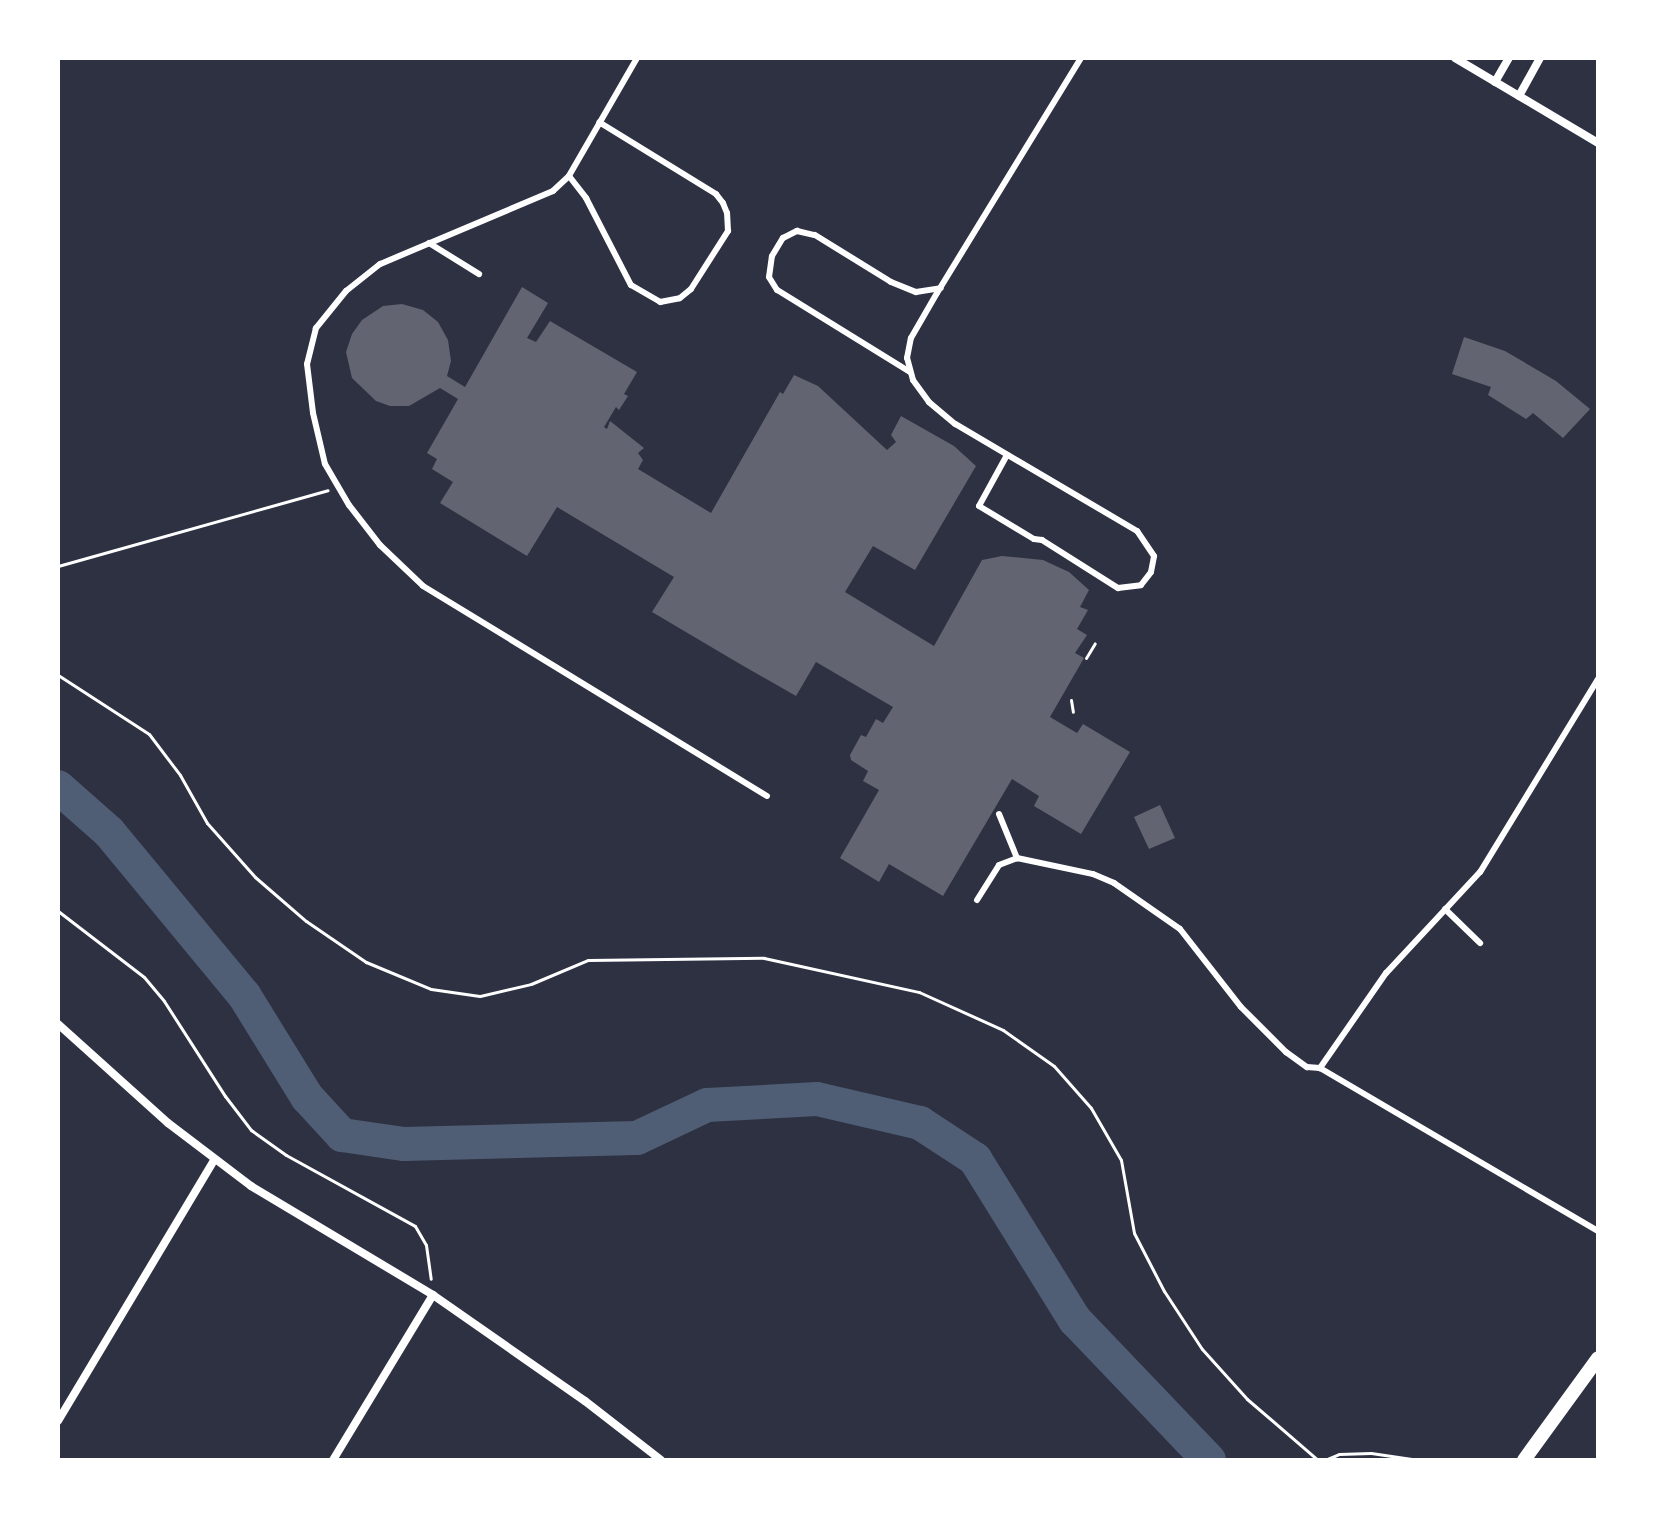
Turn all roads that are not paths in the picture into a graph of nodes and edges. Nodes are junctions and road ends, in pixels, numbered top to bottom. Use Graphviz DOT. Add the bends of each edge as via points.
graph roads {
  1 [pos="637,58"];
  2 [pos="1081,58"];
  3 [pos="1455,58"];
  4 [pos="1509,58"];
  5 [pos="1540,58"];
  6 [pos="1495,82"];
  7 [pos="1519,96"];
  8 [pos="599,122"];
  9 [pos="1598,143"];
  10 [pos="569,176"];
  11 [pos="429,243"];
  12 [pos="479,274"];
  13 [pos="941,288"];
  14 [pos="910,372"];
  15 [pos="1007,455"];
  16 [pos="1598,679"];
  17 [pos="767,796"];
  18 [pos="999,814"];
  19 [pos="1017,858"];
  20 [pos="977,900"];
  21 [pos="1445,909"];
  22 [pos="1480,943"];
  23 [pos="58,1024"];
  24 [pos="1320,1068"];
  25 [pos="215,1159"];
  26 [pos="1598,1231"];
  27 [pos="433,1295"];
  28 [pos="1598,1358"];
  29 [pos="58,1421"];
  30 [pos="333,1460"];
  31 [pos="661,1460"];
  32 [pos="1524,1460"];
  1 -- 8 [label="lane"];
  2 -- 13 [label="lane"];
  3 -- 6 [label="street"];
  4 -- 6 [label="street"];
  5 -- 7 [label="street"];
  6 -- 7 [label="street"];
  7 -- 9 [label="street"];
  8 -- 10 [label="lane"];
  8 -- 10 [label="lane" via="723,203 728,231 691,289 680,298 660,302 631,285"];
  10 -- 11 [label="lane" via="553,191"];
  11 -- 12 [label="lane"];
  11 -- 17 [label="lane" via="380,264 346,291 316,328 307,364 313,413 325,464 338,487 380,545 423,586"];
  13 -- 14 [label="lane" via="911,338"];
  13 -- 14 [label="lane" via="916,292 815,235 797,231 783,238 772,256 769,277 777,290"];
  14 -- 15 [label="lane" via="929,402"];
  15 -- 15 [label="lane" via="979,506 1118,588 1141,585 1154,556 1137,531"];
  16 -- 21 [label="lane" via="1480,872"];
  18 -- 19 [label="lane"];
  19 -- 20 [label="lane" via="999,865"];
  19 -- 24 [label="lane" via="1114,883 1180,929 1241,1007 1286,1052 1307,1067"];
  21 -- 22 [label="lane"];
  21 -- 24 [label="lane" via="1386,973"];
  23 -- 25 [label="street"];
  24 -- 26 [label="lane"];
  25 -- 27 [label="street" via="316,1228"];
  25 -- 29 [label="street"];
  27 -- 30 [label="street"];
  27 -- 31 [label="street"];
  28 -- 32 [label="street"];
}
